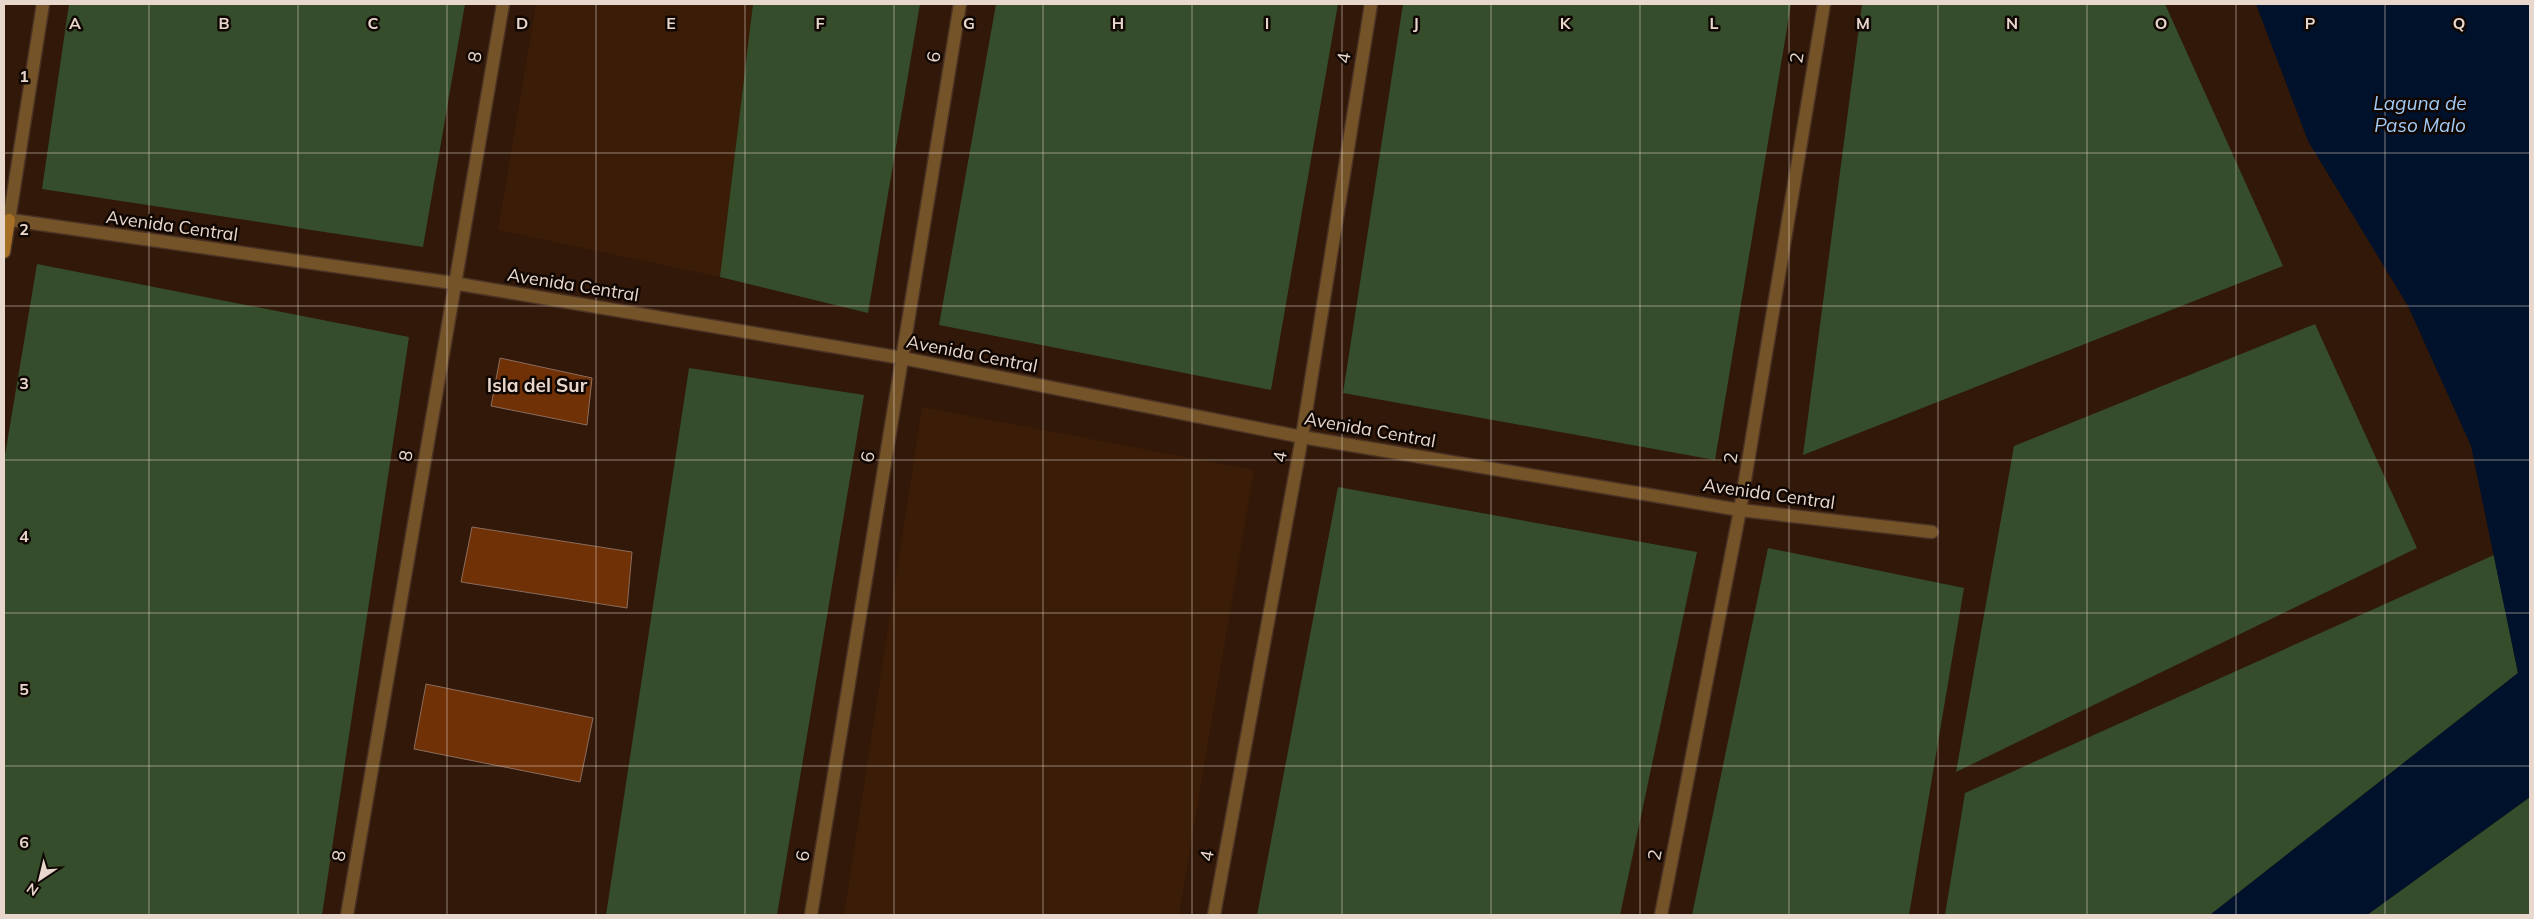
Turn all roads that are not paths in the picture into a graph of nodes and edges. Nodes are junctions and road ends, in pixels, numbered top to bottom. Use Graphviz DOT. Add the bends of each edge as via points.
graph roads {
  1 [pos="43,4"];
  2 [pos="502,4"];
  3 [pos="960,4"];
  4 [pos="1371,4"];
  5 [pos="1824,4"];
  6 [pos="6,220"];
  7 [pos="4,252"];
  8 [pos="453,283"];
  9 [pos="902,358"];
  10 [pos="1302,437"];
  11 [pos="1740,510"];
  12 [pos="1932,532"];
  13 [pos="347,915"];
  14 [pos="811,915"];
  15 [pos="1214,915"];
  16 [pos="1661,915"];
  1 -- 6 [label="street"];
  2 -- 8 [label="street, 8"];
  3 -- 9 [label="street, 6"];
  4 -- 10 [label="street, 4"];
  5 -- 11 [label="street, 2"];
  6 -- 7 [label="street"];
  6 -- 8 [label="street, Avenida Central"];
  8 -- 9 [label="street, Avenida Central"];
  8 -- 13 [label="street, 8"];
  9 -- 10 [label="street, Avenida Central"];
  9 -- 14 [label="street, 6"];
  10 -- 11 [label="street, Avenida Central"];
  10 -- 15 [label="street, 4"];
  11 -- 12 [label="street, Avenida Central"];
  11 -- 16 [label="street, 2"];
}
